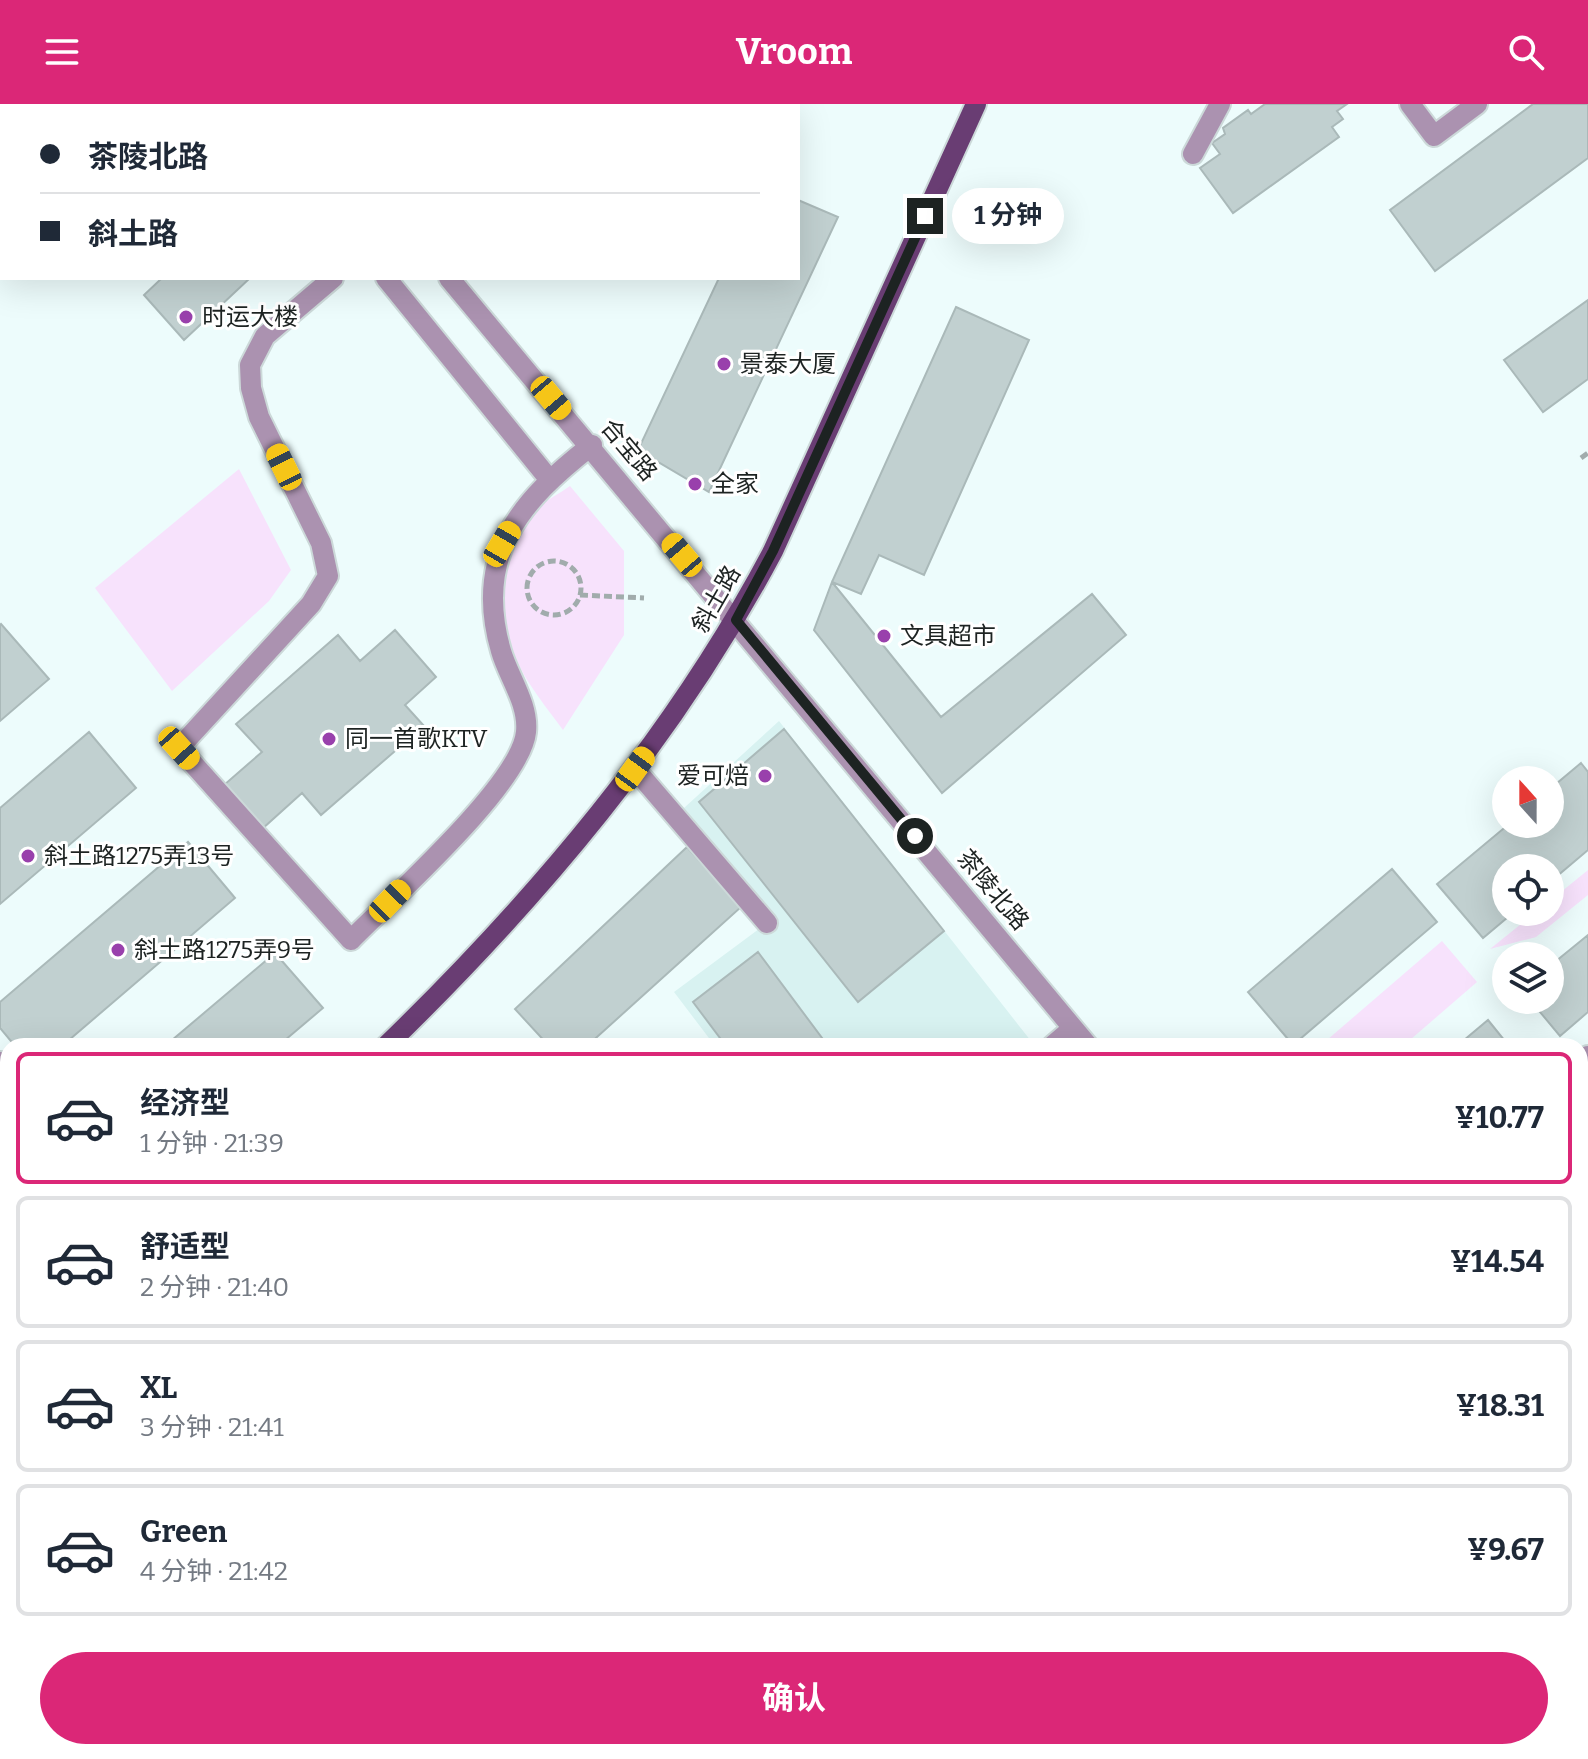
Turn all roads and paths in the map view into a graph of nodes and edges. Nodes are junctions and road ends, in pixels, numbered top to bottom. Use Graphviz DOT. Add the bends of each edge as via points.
graph roads {
  1 [pos="976,104"];
  2 [pos="1220,104"];
  3 [pos="1410,104"];
  4 [pos="1477,104"];
  5 [pos="1193,154"];
  6 [pos="331,280"];
  7 [pos="388,280"];
  8 [pos="451,280"];
  9 [pos="592,445"];
  10 [pos="1588,453"];
  11 [pos="1581,458"];
  12 [pos="549,479"];
  13 [pos="580,595"];
  14 [pos="644,598"];
  15 [pos="736,620"];
  16 [pos="635,769"];
  17 [pos="767,923"];
  18 [pos="1073,1028"];
  19 [pos="394,1038"];
  20 [pos="1061,1038"];
  21 [pos="1081,1038"];
  1 -- 15 [label="main road, 斜土路" via="773,551"];
  2 -- 5 [label="street"];
  3 -- 4 [label="street" via="1434,136"];
  6 -- 12 [label="street" via="265,336 250,365 259,417 321,543 328,576 311,604 179,748 351,940 467,822 521,749 525,714 501,652 492,580 502,544 520,512"];
  7 -- 12 [label="street"];
  8 -- 9 [label="street, 合宝路"];
  9 -- 12 [label="street"];
  9 -- 15 [label="street, 合宝路"];
  10 -- 11 [label="path"];
  13 -- 13 [label="path" via="570,609 546,613 528,595 529,578 549,561 567,564 579,578"];
  13 -- 14 [label="path"];
  15 -- 16 [label="main road, 斜土路"];
  15 -- 18 [label="street, 茶陵北路"];
  16 -- 17 [label="street"];
  16 -- 19 [label="main road, 斜土路" via="542,883"];
  18 -- 20 [label="street"];
  18 -- 21 [label="street, 茶陵北路"];
}
